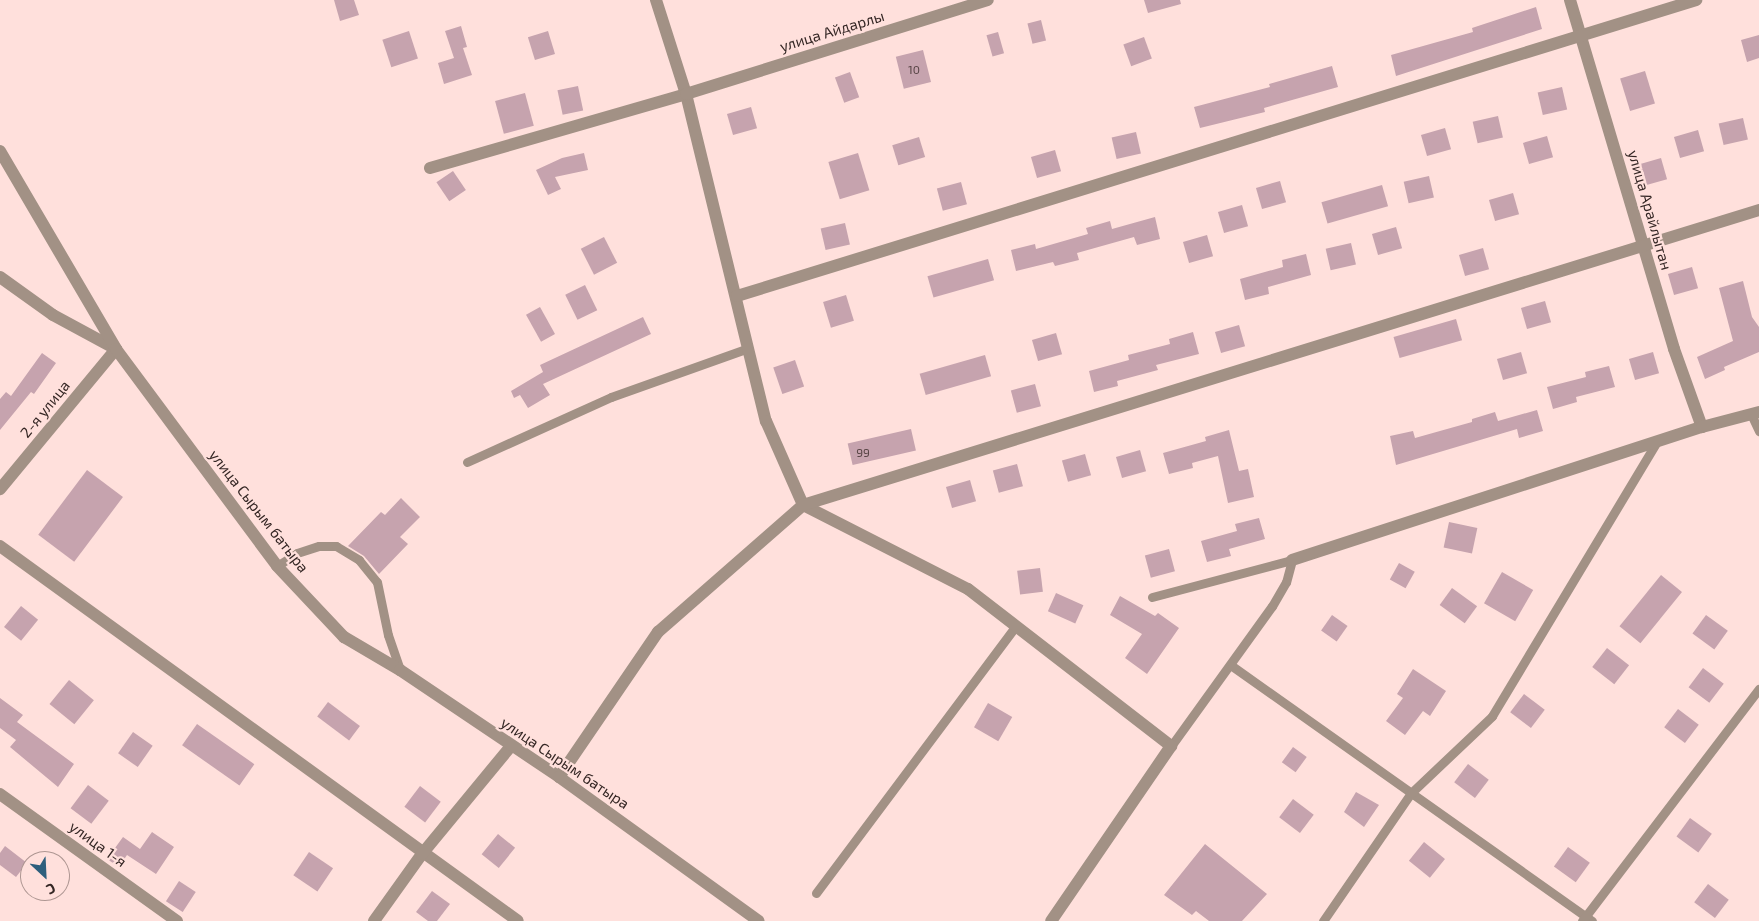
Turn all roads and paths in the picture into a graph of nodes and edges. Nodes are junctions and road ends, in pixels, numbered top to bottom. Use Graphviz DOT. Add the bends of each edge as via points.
graph roads {
  1 [pos="656,0"];
  2 [pos="988,0"];
  3 [pos="1570,0"];
  4 [pos="1696,0"];
  5 [pos="1583,34"];
  6 [pos="686,94"];
  7 [pos="0,151"];
  8 [pos="430,168"];
  9 [pos="1759,210"];
  10 [pos="1643,246"];
  11 [pos="0,277"];
  12 [pos="737,296"];
  13 [pos="116,349"];
  14 [pos="746,349"];
  15 [pos="1755,413"];
  16 [pos="1702,427"];
  17 [pos="1759,432"];
  18 [pos="1656,443"];
  19 [pos="467,462"];
  20 [pos="0,489"];
  21 [pos="803,505"];
  22 [pos="0,546"];
  23 [pos="1292,560"];
  24 [pos="277,566"];
  25 [pos="1152,597"];
  26 [pos="1016,626"];
  27 [pos="1232,666"];
  28 [pos="400,670"];
  29 [pos="1759,689"];
  30 [pos="511,746"];
  31 [pos="1170,746"];
  32 [pos="559,777"];
  33 [pos="1411,793"];
  34 [pos="0,794"];
  35 [pos="422,854"];
  36 [pos="816,894"];
  37 [pos="1586,919"];
  38 [pos="177,921"];
  39 [pos="374,921"];
  40 [pos="518,921"];
  41 [pos="760,921"];
  42 [pos="1051,921"];
  43 [pos="1323,921"];
  1 -- 6 [label="street"];
  2 -- 6 [label="street, улица Айдарлы"];
  3 -- 5 [label="street, улица Арайлытан"];
  4 -- 5 [label="street"];
  5 -- 10 [label="street, улица Арайлытан"];
  5 -- 12 [label="street"];
  6 -- 8 [label="street, улица Айдарлы"];
  6 -- 12 [label="street"];
  7 -- 13 [label="street, улица Сырым батыра"];
  9 -- 10 [label="street"];
  10 -- 16 [label="street, улица Арайлытан"];
  10 -- 21 [label="street"];
  11 -- 13 [label="street" via="53,315"];
  12 -- 14 [label="street"];
  13 -- 20 [label="street, 2-я улица"];
  13 -- 24 [label="street, улица Сырым батыра"];
  14 -- 19 [label="lane" via="611,397"];
  14 -- 21 [label="street" via="766,421"];
  15 -- 16 [label="street"];
  15 -- 17 [label="lane"];
  16 -- 18 [label="street"];
  18 -- 23 [label="street"];
  18 -- 33 [label="lane" via="1492,716"];
  21 -- 26 [label="street" via="968,588"];
  21 -- 32 [label="street" via="658,632"];
  22 -- 35 [label="street"];
  23 -- 25 [label="lane"];
  23 -- 27 [label="lane" via="1286,582"];
  24 -- 28 [label="street, улица Сырым батыра" via="344,637"];
  24 -- 28 [label="lane" via="297,553 319,546 336,546 359,560 377,582 388,635"];
  26 -- 31 [label="street"];
  26 -- 36 [label="lane"];
  27 -- 31 [label="lane"];
  27 -- 33 [label="lane"];
  28 -- 30 [label="street, улица Сырым батыра"];
  29 -- 37 [label="lane"];
  30 -- 32 [label="street, улица Сырым батыра"];
  30 -- 35 [label="street"];
  31 -- 42 [label="street"];
  32 -- 41 [label="street, улица Сырым батыра"];
  33 -- 37 [label="lane"];
  33 -- 43 [label="lane"];
  34 -- 38 [label="street, улица 1-я"];
  35 -- 39 [label="street"];
  35 -- 40 [label="street"];
}
